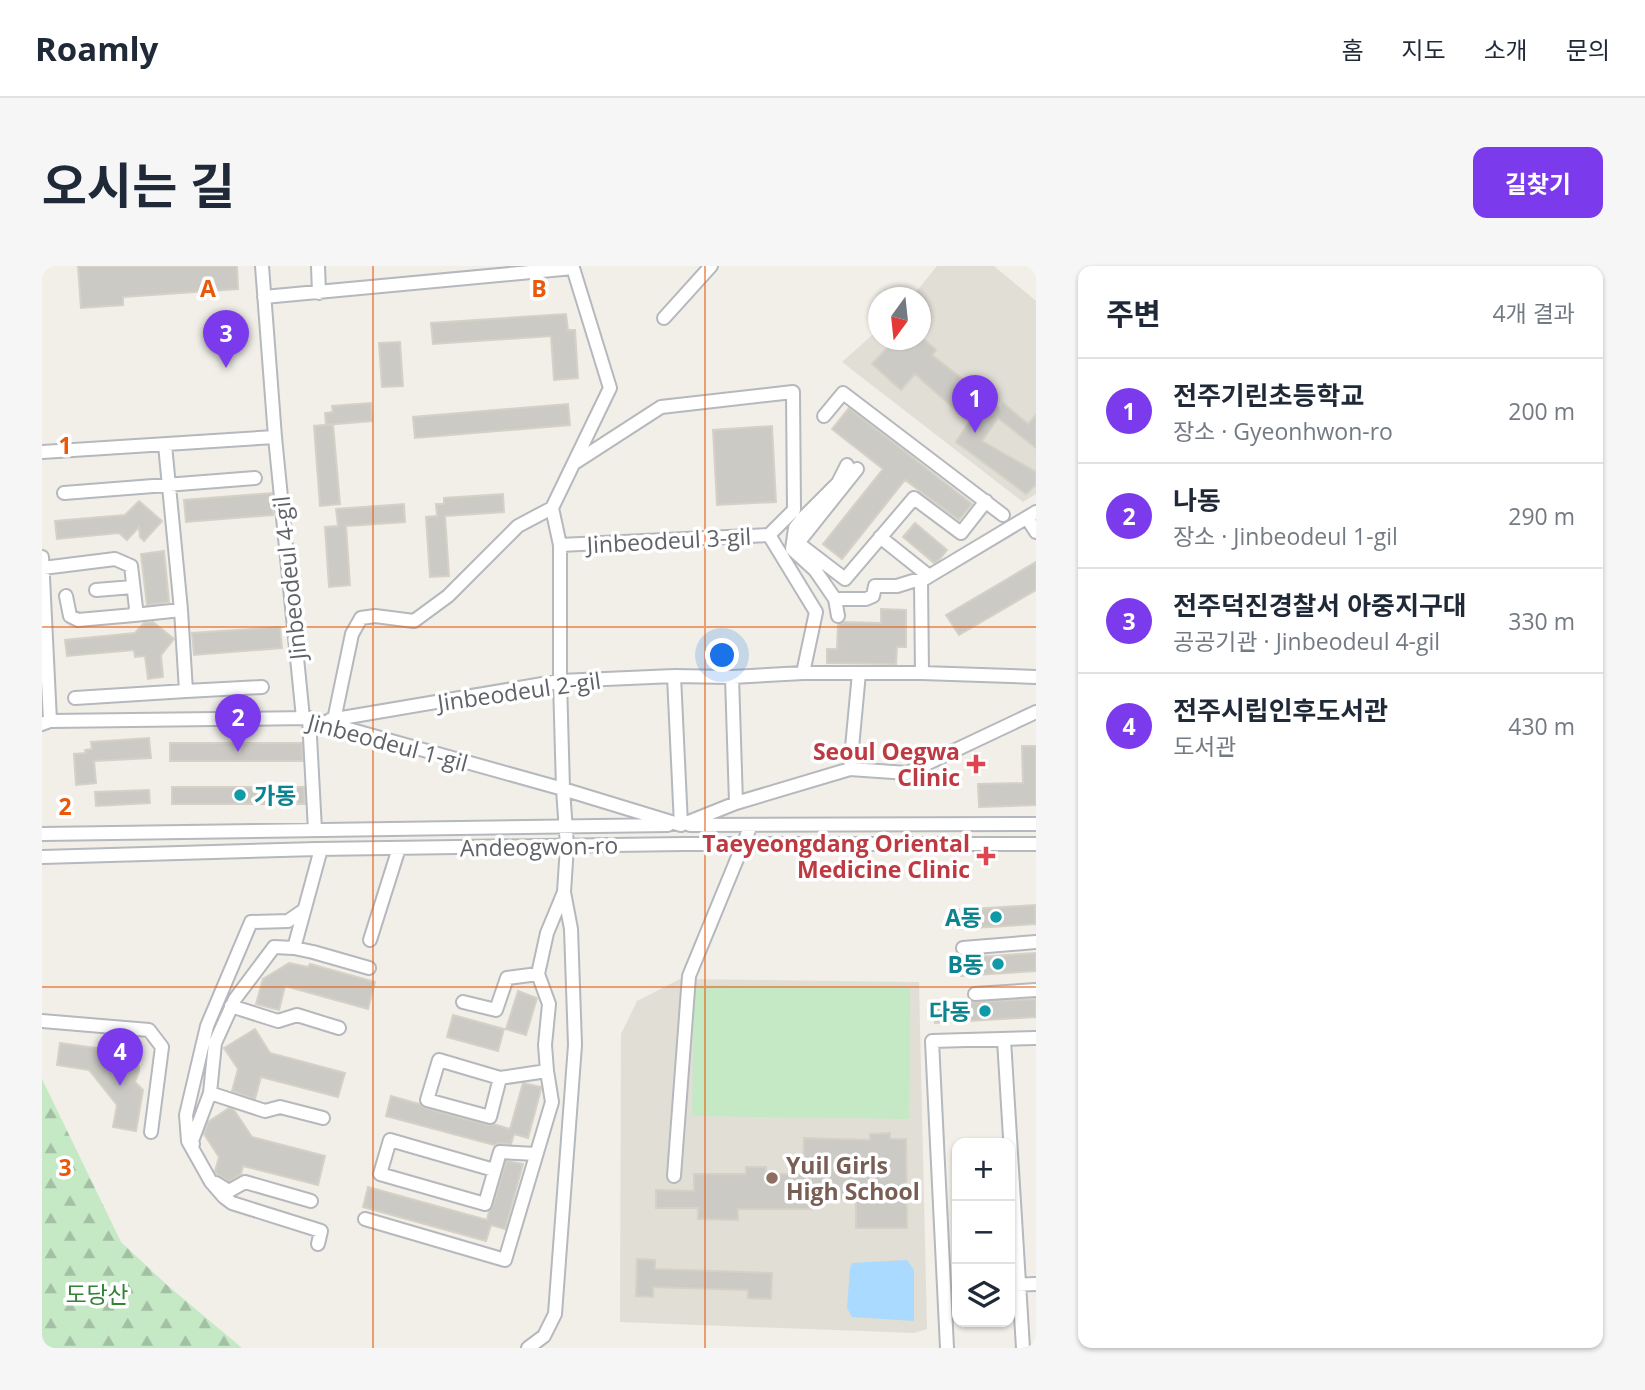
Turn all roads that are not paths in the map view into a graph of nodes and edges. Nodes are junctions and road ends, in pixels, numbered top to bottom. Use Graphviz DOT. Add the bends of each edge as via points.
graph roads {
  1 [pos="262,266"];
  2 [pos="317,266"];
  3 [pos="711,266"];
  4 [pos="529,269"];
  5 [pos="319,293"];
  6 [pos="264,298"];
  7 [pos="664,318"];
  8 [pos="824,416"];
  9 [pos="275,437"];
  10 [pos="165,445"];
  11 [pos="42,452"];
  12 [pos="576,462"];
  13 [pos="255,478"];
  14 [pos="169,484"];
  15 [pos="64,493"];
  16 [pos="986,501"];
  17 [pos="552,508"];
  18 [pos="1003,515"];
  19 [pos="1031,515"];
  20 [pos="1036,532"];
  21 [pos="769,535"];
  22 [pos="880,537"];
  23 [pos="560,545"];
  24 [pos="42,557"];
  25 [pos="43,568"];
  26 [pos="925,579"];
  27 [pos="133,587"];
  28 [pos="96,590"];
  29 [pos="66,596"];
  30 [pos="835,599"];
  31 [pos="181,610"];
  32 [pos="134,615"];
  33 [pos="838,616"];
  34 [pos="803,673"];
  35 [pos="859,673"];
  36 [pos="922,673"];
  37 [pos="674,676"];
  38 [pos="732,677"];
  39 [pos="1036,677"];
  40 [pos="560,681"];
  41 [pos="262,687"];
  42 [pos="186,691"];
  43 [pos="75,698"];
  44 [pos="1036,712"];
  45 [pos="311,719"];
  46 [pos="334,720"];
  47 [pos="46,723"];
  48 [pos="850,769"];
  49 [pos="563,789"];
  50 [pos="736,803"];
  51 [pos="1036,824"];
  52 [pos="681,825"];
  53 [pos="751,825"];
  54 [pos="565,827"];
  55 [pos="315,830"];
  56 [pos="42,834"];
  57 [pos="744,844"];
  58 [pos="1036,844"];
  59 [pos="567,846"];
  60 [pos="399,848"];
  61 [pos="321,849"];
  62 [pos="42,857"];
  63 [pos="564,892"];
  64 [pos="304,910"];
  65 [pos="370,940"];
  66 [pos="1036,942"];
  67 [pos="294,948"];
  68 [pos="963,948"];
  69 [pos="369,968"];
  70 [pos="538,974"];
  71 [pos="1036,990"];
  72 [pos="975,994"];
  73 [pos="463,1002"];
  74 [pos="231,1006"];
  75 [pos="42,1021"];
  76 [pos="339,1028"];
  77 [pos="1036,1038"];
  78 [pos="1004,1040"];
  79 [pos="547,1072"];
  80 [pos="500,1078"];
  81 [pos="210,1093"];
  82 [pos="323,1118"];
  83 [pos="151,1132"];
  84 [pos="1010,1138"];
  85 [pos="536,1154"];
  86 [pos="494,1170"];
  87 [pos="674,1176"];
  88 [pos="311,1201"];
  89 [pos="1012,1201"];
  90 [pos="365,1219"];
  91 [pos="318,1244"];
  92 [pos="1013,1264"];
  93 [pos="1036,1283"];
  94 [pos="1015,1285"];
  95 [pos="951,1288"];
  96 [pos="1015,1292"];
  97 [pos="528,1348"];
  98 [pos="947,1348"];
  99 [pos="1023,1348"];
  1 -- 6 [label="street, Jinbeodeul 4-gil"];
  2 -- 5 [label="street"];
  3 -- 7 [label="street"];
  4 -- 5 [label="street, Jinbeodeul 3-gil"];
  4 -- 12 [label="street, Jinbeodeul 3-gil" via="573,268 610,388"];
  5 -- 6 [label="street, Jinbeodeul 3-gil"];
  6 -- 9 [label="street, Jinbeodeul 4-gil"];
  8 -- 16 [label="street" via="843,393"];
  9 -- 10 [label="street"];
  9 -- 45 [label="street, Jinbeodeul 4-gil"];
  10 -- 11 [label="street"];
  10 -- 14 [label="street"];
  12 -- 17 [label="street, Jinbeodeul 3-gil"];
  12 -- 21 [label="street, Jinbeodeul 3-gil" via="661,407 793,392 794,510"];
  13 -- 14 [label="street"];
  14 -- 15 [label="street"];
  14 -- 31 [label="street"];
  16 -- 18 [label="street"];
  16 -- 22 [label="street" via="961,533 914,498"];
  17 -- 23 [label="street, Jinbeodeul 3-gil"];
  17 -- 46 [label="street" via="519,526 448,596 414,621 361,618 352,634"];
  19 -- 20 [label="street"];
  19 -- 26 [label="street"];
  21 -- 23 [label="street, Jinbeodeul 3-gil"];
  21 -- 34 [label="street" via="816,612"];
  22 -- 26 [label="street"];
  22 -- 30 [label="street" via="845,579 798,543 852,467 795,528 792,549 816,570"];
  23 -- 40 [label="street, Jinbeodeul 3-gil"];
  24 -- 25 [label="street"];
  25 -- 27 [label="street" via="115,559 131,566"];
  25 -- 47 [label="street"];
  26 -- 30 [label="street" via="875,586 873,596 866,599"];
  26 -- 36 [label="street"];
  27 -- 28 [label="street"];
  27 -- 32 [label="street"];
  29 -- 32 [label="street" via="70,616 78,620"];
  30 -- 33 [label="street"];
  31 -- 32 [label="street"];
  31 -- 42 [label="street"];
  34 -- 35 [label="street, Jinbeodeul 2-gil"];
  34 -- 38 [label="street, Jinbeodeul 2-gil"];
  35 -- 36 [label="street, Jinbeodeul 2-gil"];
  35 -- 48 [label="street"];
  36 -- 39 [label="street, Jinbeodeul 2-gil"];
  37 -- 38 [label="street, Jinbeodeul 2-gil"];
  37 -- 40 [label="street, Jinbeodeul 2-gil"];
  37 -- 52 [label="street"];
  38 -- 50 [label="street"];
  40 -- 46 [label="street, Jinbeodeul 2-gil"];
  40 -- 49 [label="street"];
  41 -- 42 [label="street"];
  42 -- 43 [label="street"];
  44 -- 48 [label="street" via="907,773"];
  45 -- 46 [label="street, Jinbeodeul 2-gil"];
  45 -- 47 [label="street, Jinbeodeul 1-gil"];
  45 -- 49 [label="street, Jinbeodeul 1-gil"];
  45 -- 55 [label="street, Jinbeodeul 4-gil"];
  48 -- 50 [label="street"];
  49 -- 52 [label="street, Jinbeodeul 1-gil"];
  49 -- 54 [label="street"];
  50 -- 52 [label="street"];
  51 -- 53 [label="street, Andeogwon-ro"];
  52 -- 53 [label="street, Andeogwon-ro"];
  52 -- 54 [label="street, Andeogwon-ro"];
  53 -- 57 [label="street"];
  54 -- 55 [label="street, Andeogwon-ro"];
  54 -- 59 [label="street"];
  55 -- 56 [label="street, Andeogwon-ro"];
  57 -- 58 [label="street, Andeogwon-ro"];
  57 -- 59 [label="street, Andeogwon-ro"];
  57 -- 87 [label="street" via="689,976"];
  59 -- 60 [label="street, Andeogwon-ro"];
  59 -- 63 [label="street"];
  60 -- 61 [label="street, Andeogwon-ro"];
  60 -- 65 [label="street"];
  61 -- 62 [label="street, Andeogwon-ro"];
  61 -- 64 [label="street"];
  63 -- 70 [label="street" via="547,933"];
  63 -- 97 [label="street" via="571,929 575,1045 555,1314 544,1336"];
  64 -- 67 [label="street"];
  64 -- 91 [label="street" via="288,921 251,922 207,1026 186,1115 188,1141 224,1197 321,1231"];
  66 -- 68 [label="street"];
  67 -- 69 [label="street"];
  67 -- 74 [label="street" via="274,947"];
  70 -- 73 [label="street" via="507,978 496,1010"];
  70 -- 79 [label="street" via="549,1004"];
  71 -- 72 [label="street"];
  74 -- 76 [label="street" via="278,1021 297,1015"];
  74 -- 81 [label="street" via="215,1043"];
  75 -- 83 [label="street" via="149,1030 162,1048"];
  77 -- 78 [label="street"];
  78 -- 84 [label="street"];
  78 -- 95 [label="street" via="932,1041"];
  79 -- 80 [label="street"];
  79 -- 85 [label="street" via="552,1102"];
  80 -- 80 [label="street" via="439,1060 427,1100 490,1117"];
  81 -- 82 [label="street" via="265,1111 280,1107"];
  81 -- 88 [label="street" via="192,1142 212,1180 229,1191 245,1182"];
  85 -- 86 [label="street" via="500,1152"];
  85 -- 90 [label="street" via="505,1260"];
  86 -- 86 [label="street" via="485,1204 380,1174 390,1140"];
  89 -- 92 [label="street"];
  93 -- 94 [label="street"];
  95 -- 98 [label="street"];
  96 -- 99 [label="street"];
}
